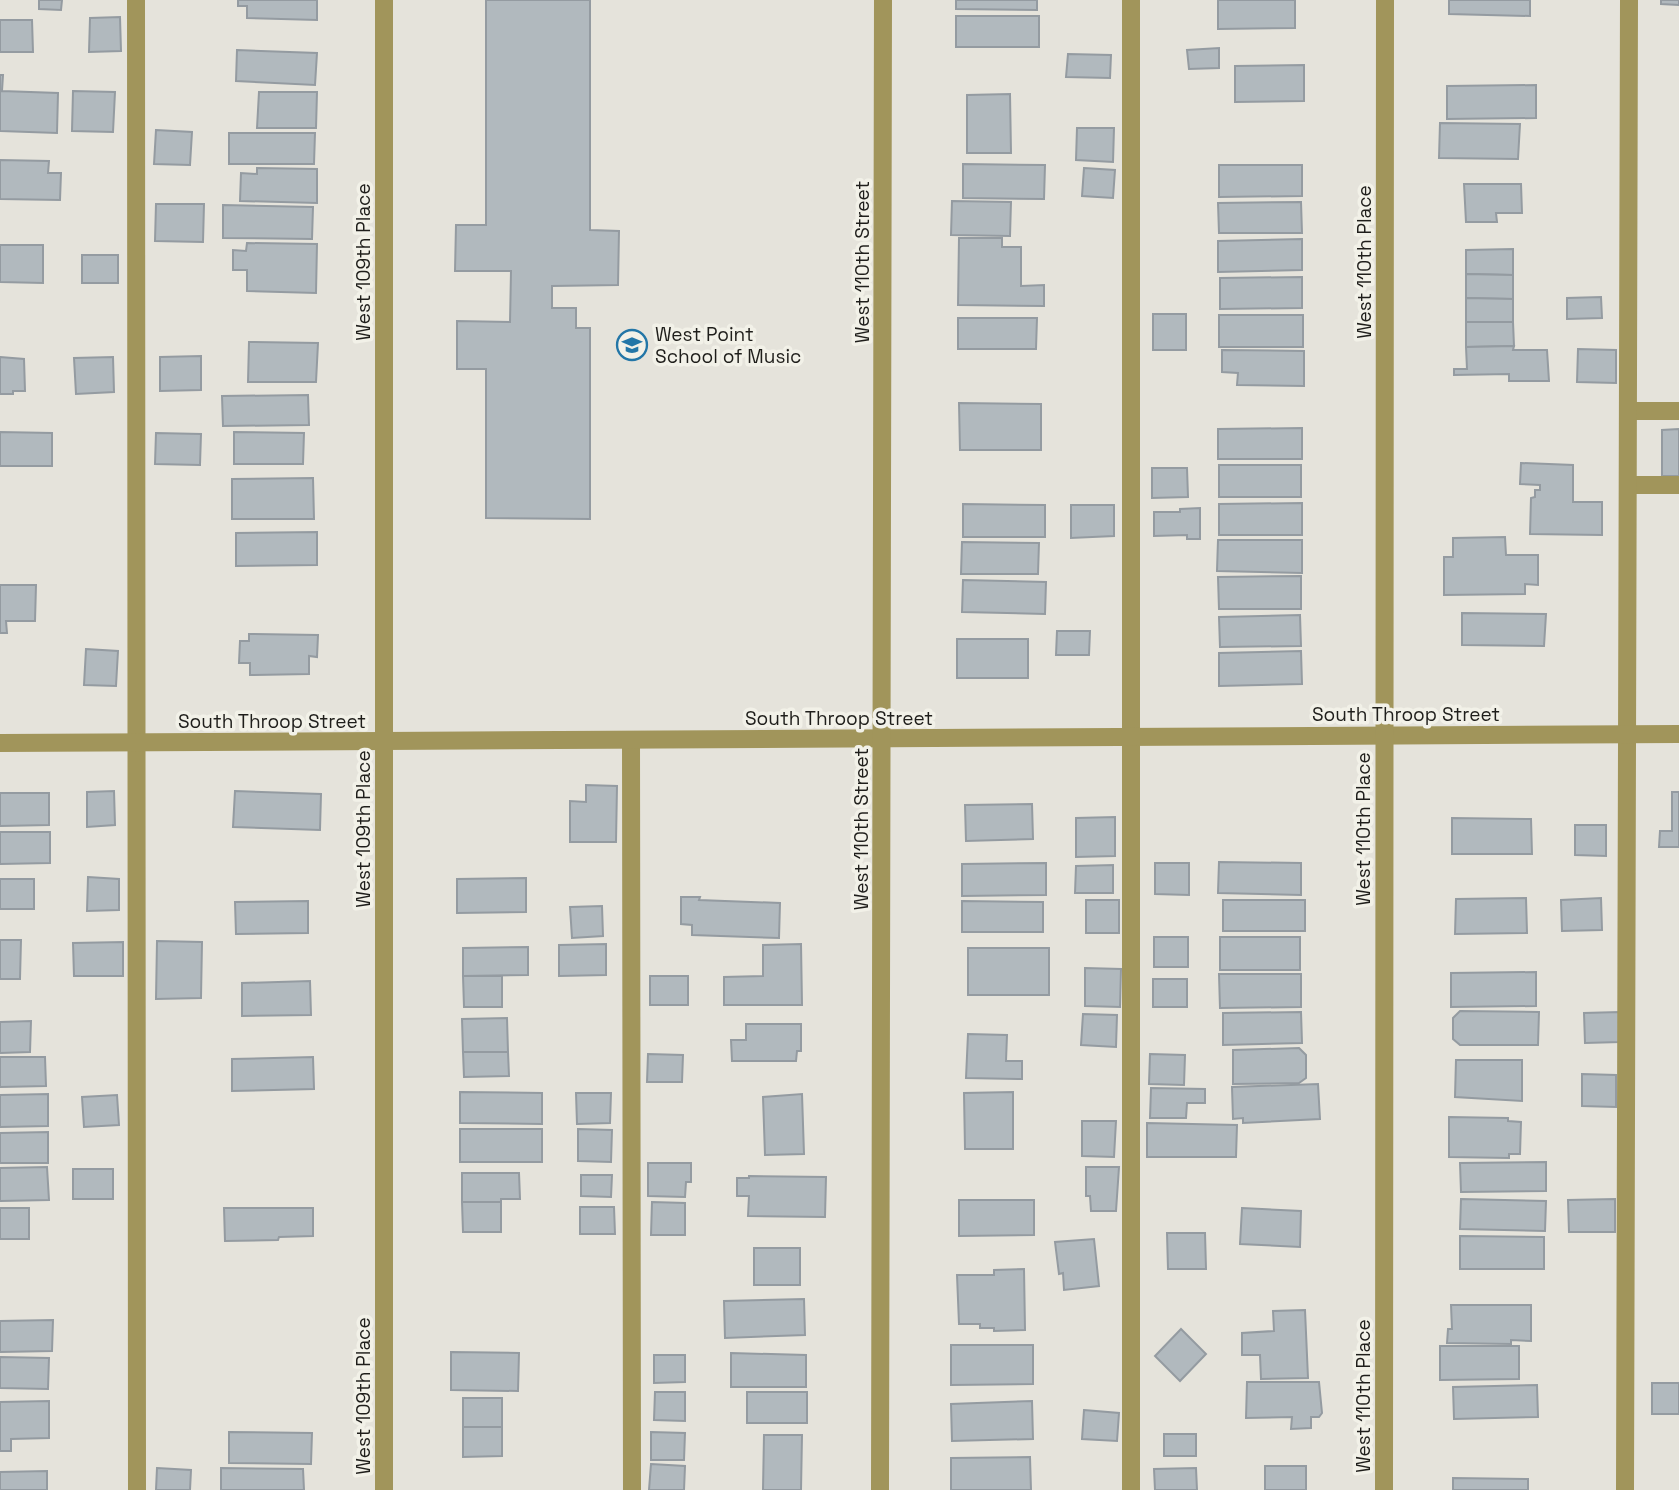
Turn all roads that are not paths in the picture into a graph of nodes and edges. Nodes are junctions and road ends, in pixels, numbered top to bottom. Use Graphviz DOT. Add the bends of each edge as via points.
graph roads {
  1 [pos="136,0"];
  2 [pos="384,0"];
  3 [pos="883,0"];
  4 [pos="1131,0"];
  5 [pos="1385,0"];
  6 [pos="1629,0"];
  7 [pos="1628,411"];
  8 [pos="1679,411"];
  9 [pos="1628,485"];
  10 [pos="1679,485"];
  11 [pos="1627,734"];
  12 [pos="1679,734"];
  13 [pos="1385,736"];
  14 [pos="1131,737"];
  15 [pos="882,738"];
  16 [pos="631,740"];
  17 [pos="384,741"];
  18 [pos="0,743"];
  19 [pos="136,743"];
  20 [pos="137,1490"];
  21 [pos="384,1490"];
  22 [pos="632,1490"];
  23 [pos="880,1490"];
  24 [pos="1131,1490"];
  25 [pos="1384,1490"];
  26 [pos="1625,1490"];
  1 -- 19 [label="street"];
  2 -- 17 [label="street, West 109th Place"];
  3 -- 15 [label="street, West 110th Street"];
  4 -- 14 [label="street"];
  5 -- 13 [label="street, West 110th Place"];
  6 -- 7 [label="street"];
  7 -- 8 [label="street"];
  7 -- 9 [label="street"];
  9 -- 10 [label="street"];
  9 -- 11 [label="street"];
  11 -- 12 [label="street, South Throop Street"];
  11 -- 13 [label="street, South Throop Street"];
  11 -- 26 [label="street"];
  13 -- 14 [label="street, South Throop Street"];
  13 -- 25 [label="street, West 110th Place"];
  14 -- 15 [label="street, South Throop Street"];
  14 -- 24 [label="street"];
  15 -- 16 [label="street, South Throop Street"];
  15 -- 23 [label="street, West 110th Street"];
  16 -- 17 [label="street, South Throop Street"];
  16 -- 22 [label="street"];
  17 -- 19 [label="street, South Throop Street"];
  17 -- 21 [label="street, West 109th Place"];
  18 -- 19 [label="street, South Throop Street"];
  19 -- 20 [label="street"];
}
